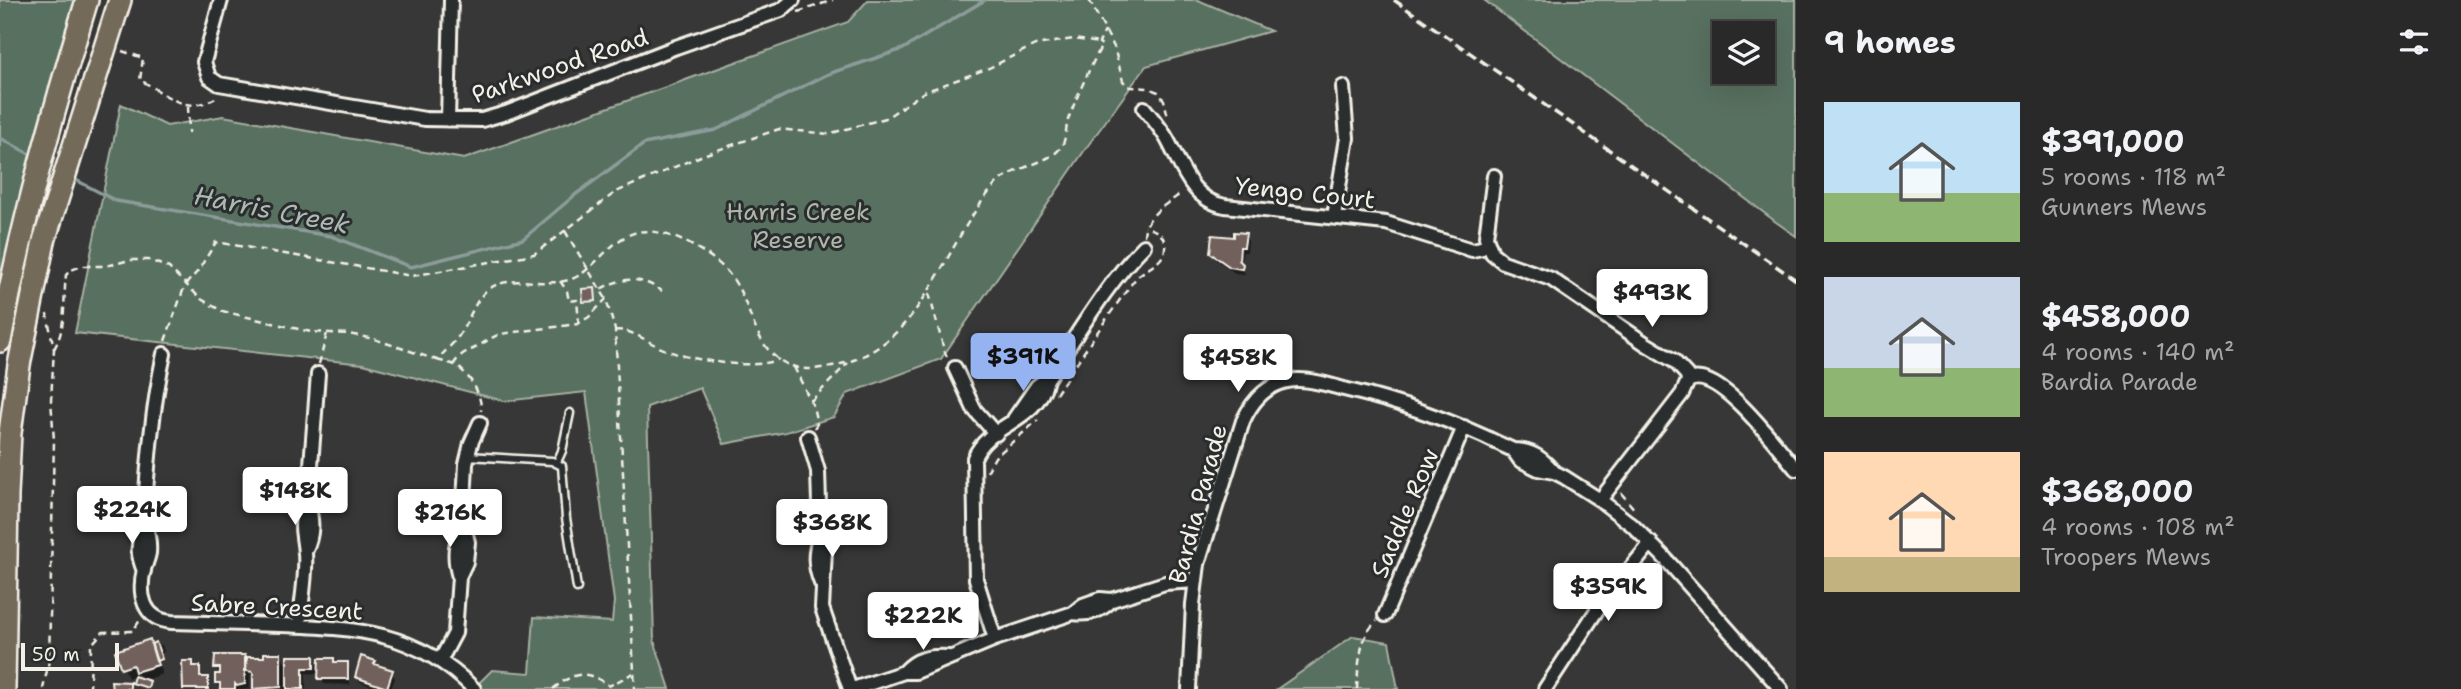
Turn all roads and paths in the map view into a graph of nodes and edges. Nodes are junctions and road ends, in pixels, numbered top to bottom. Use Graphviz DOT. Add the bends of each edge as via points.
graph roads {
  1 [pos="87,0"];
  2 [pos="120,0"];
  3 [pos="221,0"];
  4 [pos="451,0"];
  5 [pos="793,0"];
  6 [pos="833,0"];
  7 [pos="1089,0"];
  8 [pos="782,10"];
  9 [pos="1105,31"];
  10 [pos="1111,40"];
  11 [pos="1100,44"];
  12 [pos="122,51"];
  13 [pos="225,86"];
  14 [pos="1343,87"];
  15 [pos="1137,88"];
  16 [pos="188,106"];
  17 [pos="1144,108"];
  18 [pos="448,120"];
  19 [pos="189,132"];
  20 [pos="1494,176"];
  21 [pos="1192,186"];
  22 [pos="1334,217"];
  23 [pos="1145,227"];
  24 [pos="565,231"];
  25 [pos="1488,243"];
  26 [pos="1144,246"];
  27 [pos="587,268"];
  28 [pos="560,281"];
  29 [pos="185,285"];
  30 [pos="600,290"];
  31 [pos="663,291"];
  32 [pos="929,291"];
  33 [pos="606,299"];
  34 [pos="47,313"];
  35 [pos="579,323"];
  36 [pos="615,330"];
  37 [pos="327,333"];
  38 [pos="0,341"];
  39 [pos="54,349"];
  40 [pos="164,354"];
  41 [pos="779,359"];
  42 [pos="437,360"];
  43 [pos="850,361"];
  44 [pos="453,365"];
  45 [pos="794,367"];
  46 [pos="955,369"];
  47 [pos="318,373"];
  48 [pos="1688,381"];
  49 [pos="1055,396"];
  50 [pos="811,401"];
  51 [pos="570,413"];
  52 [pos="1040,418"];
  53 [pos="480,423"];
  54 [pos="1464,427"];
  55 [pos="996,434"];
  56 [pos="808,437"];
  57 [pos="467,456"];
  58 [pos="557,462"];
  59 [pos="1796,469"];
  60 [pos="986,478"];
  61 [pos="1601,500"];
  62 [pos="1651,543"];
  63 [pos="1196,581"];
  64 [pos="577,588"];
  65 [pos="1385,615"];
  66 [pos="141,619"];
  67 [pos="299,626"];
  68 [pos="995,639"];
  69 [pos="440,661"];
  70 [pos="633,673"];
  71 [pos="636,688"];
  72 [pos="4,689"];
  73 [pos="43,689"];
  74 [pos="90,689"];
  75 [pos="474,689"];
  76 [pos="553,689"];
  77 [pos="852,689"];
  78 [pos="1189,689"];
  79 [pos="1357,689"];
  80 [pos="1545,689"];
  81 [pos="1781,689"];
  1 -- 38 [label="main road" via="21,235"];
  2 -- 72 [label="main road" via="44,241 19,365 7,495"];
  3 -- 13 [label="street, Parkwood Road" via="204,62 209,77"];
  4 -- 18 [label="street"];
  5 -- 8 [label="street, Parkwood Road"];
  6 -- 8 [label="path" via="796,13"];
  7 -- 9 [label="path"];
  8 -- 18 [label="street, Parkwood Road" via="494,117"];
  9 -- 10 [label="path"];
  9 -- 11 [label="path"];
  10 -- 11 [label="path"];
  10 -- 15 [label="path" via="1123,81"];
  11 -- 24 [label="path" via="1074,39 1035,45 924,93 886,118 828,134 779,129 703,155 616,192"];
  11 -- 32 [label="path" via="1068,118 1060,149 999,182"];
  12 -- 16 [label="path" via="143,58 140,80"];
  13 -- 16 [label="path" via="215,99"];
  13 -- 18 [label="street, Parkwood Road"];
  14 -- 22 [label="street" via="1347,138"];
  16 -- 19 [label="path"];
  17 -- 21 [label="street, Yengo Court"];
  20 -- 25 [label="street"];
  21 -- 22 [label="street, Yengo Court" via="1217,205"];
  21 -- 23 [label="path"];
  22 -- 25 [label="street, Yengo Court" via="1386,223 1472,250"];
  23 -- 26 [label="path"];
  23 -- 49 [label="path" via="1161,236 1166,244 1164,255 1133,282"];
  24 -- 27 [label="path"];
  24 -- 29 [label="path" via="534,254 411,275 216,242"];
  25 -- 48 [label="street" via="1503,262 1551,279 1674,360"];
  26 -- 55 [label="street" via="1121,271 1047,379 1014,420"];
  27 -- 28 [label="path" via="577,277"];
  27 -- 30 [label="path"];
  27 -- 41 [label="path" via="618,240 639,232 660,233 687,243 732,276 765,347"];
  28 -- 35 [label="path" via="569,301 577,300"];
  28 -- 42 [label="path" via="504,283 485,291 458,337"];
  29 -- 37 [label="path" via="222,311"];
  29 -- 39 [label="path" via="169,268 149,260 71,270 66,275 64,326"];
  29 -- 40 [label="path" via="167,332"];
  30 -- 31 [label="path" via="630,278"];
  30 -- 33 [label="path"];
  32 -- 43 [label="path" via="897,330"];
  32 -- 46 [label="path" via="944,351"];
  33 -- 35 [label="path"];
  33 -- 36 [label="path"];
  34 -- 39 [label="path"];
  35 -- 44 [label="path" via="500,334 465,351"];
  36 -- 41 [label="path" via="634,333 675,354 718,364"];
  36 -- 70 [label="path"];
  37 -- 42 [label="path" via="374,339"];
  37 -- 47 [label="path"];
  39 -- 73 [label="path" via="50,648"];
  40 -- 67 [label="street, Sabre Crescent" via="145,483 144,521 149,537 144,571 146,610 156,619 172,622"];
  41 -- 45 [label="path"];
  42 -- 44 [label="path"];
  43 -- 45 [label="path" via="813,369"];
  43 -- 50 [label="path"];
  44 -- 53 [label="path" via="480,396"];
  45 -- 50 [label="path"];
  46 -- 55 [label="street" via="974,409"];
  47 -- 67 [label="street" via="308,503 311,539 305,552"];
  48 -- 59 [label="street" via="1695,377 1709,381 1729,393"];
  48 -- 61 [label="street"];
  50 -- 56 [label="path" via="817,424"];
  51 -- 58 [label="lane"];
  52 -- 60 [label="path" via="995,457"];
  53 -- 57 [label="street"];
  54 -- 61 [label="street, Bardia Parade"];
  54 -- 63 [label="street, Bardia Parade" via="1393,401 1326,385 1295,380 1271,387 1254,401 1243,421"];
  54 -- 65 [label="street, Saddle Row"];
  55 -- 68 [label="street" via="977,452 973,473 976,579"];
  56 -- 77 [label="street" via="817,471 825,551 824,616"];
  57 -- 58 [label="lane"];
  57 -- 69 [label="street" via="466,562 460,577 455,633"];
  58 -- 64 [label="lane" via="563,470"];
  61 -- 62 [label="street, Bardia Parade"];
  62 -- 80 [label="street" via="1599,607"];
  62 -- 81 [label="street, Bardia Parade"];
  63 -- 68 [label="street" via="1165,583 1112,600 1100,599"];
  63 -- 78 [label="street, Bardia Parade"];
  65 -- 79 [label="path" via="1370,626 1359,661"];
  66 -- 74 [label="path" via="133,631 103,632 91,645"];
  67 -- 69 [label="street, Sabre Crescent" via="378,634"];
  68 -- 77 [label="street" via="934,666"];
  69 -- 75 [label="street, Sabre Crescent"];
  70 -- 71 [label="path"];
  70 -- 76 [label="path" via="609,686 596,677 573,676"];
}
